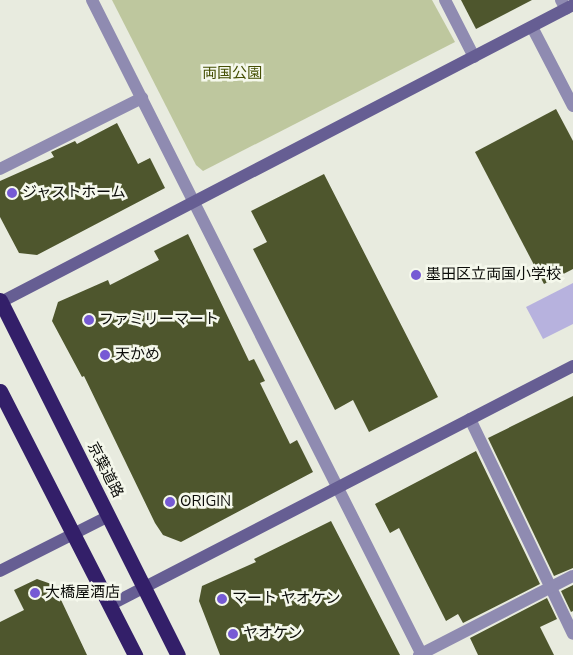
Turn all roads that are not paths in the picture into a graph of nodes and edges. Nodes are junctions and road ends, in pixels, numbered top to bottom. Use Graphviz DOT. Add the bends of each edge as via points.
graph roads {
  1 [pos="92,0"];
  2 [pos="445,0"];
  3 [pos="567,5"];
  4 [pos="532,27"];
  5 [pos="474,57"];
  6 [pos="142,98"];
  7 [pos="573,106"];
  8 [pos="0,169"];
  9 [pos="194,202"];
  10 [pos="0,301"];
  11 [pos="573,366"];
  12 [pos="0,391"];
  13 [pos="470,420"];
  14 [pos="338,488"];
  15 [pos="109,516"];
  16 [pos="74,534"];
  17 [pos="0,571"];
  18 [pos="573,576"];
  19 [pos="145,587"];
  20 [pos="551,588"];
  21 [pos="110,605"];
  22 [pos="573,634"];
  23 [pos="135,655"];
  24 [pos="178,655"];
  25 [pos="421,655"];
  1 -- 6 [label="street"];
  2 -- 5 [label="street"];
  3 -- 4 [label="street"];
  4 -- 5 [label="street"];
  4 -- 7 [label="street"];
  5 -- 9 [label="street"];
  6 -- 8 [label="street"];
  6 -- 9 [label="street"];
  9 -- 10 [label="street"];
  9 -- 14 [label="street"];
  10 -- 15 [label="highway, 京葉道路"];
  11 -- 13 [label="street"];
  12 -- 16 [label="highway"];
  13 -- 14 [label="street"];
  13 -- 20 [label="street"];
  14 -- 19 [label="street"];
  14 -- 25 [label="street"];
  15 -- 16 [label="street"];
  15 -- 19 [label="highway, 京葉道路"];
  16 -- 17 [label="street"];
  16 -- 21 [label="highway"];
  18 -- 20 [label="street"];
  19 -- 21 [label="street"];
  19 -- 24 [label="highway, 京葉道路"];
  20 -- 22 [label="street"];
  20 -- 25 [label="street"];
  21 -- 23 [label="highway"];
}
